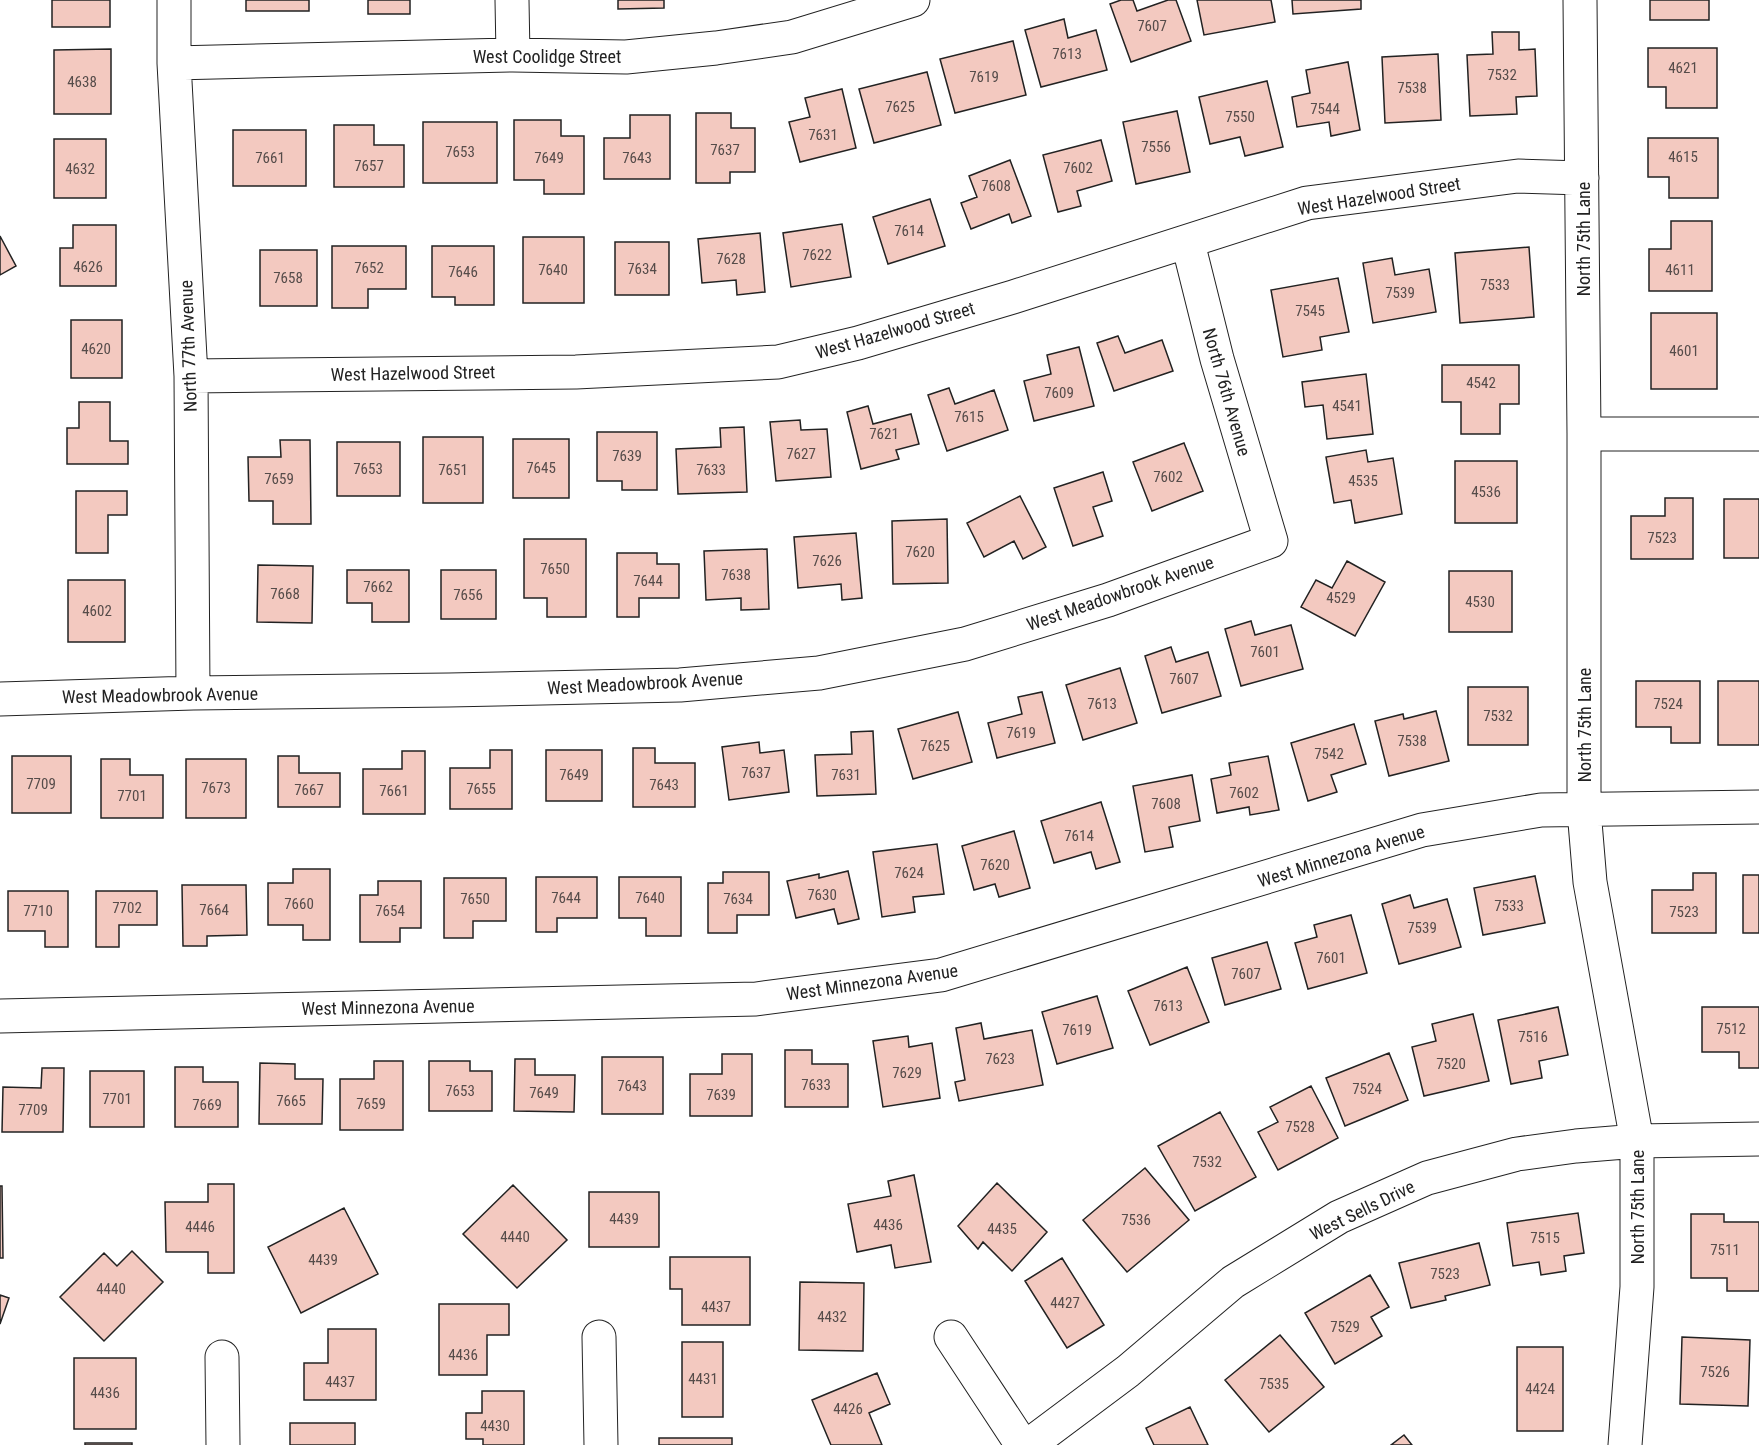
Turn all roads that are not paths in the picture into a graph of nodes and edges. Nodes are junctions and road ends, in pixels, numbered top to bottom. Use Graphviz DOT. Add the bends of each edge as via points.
graph roads {
  1 [pos="174,0"];
  2 [pos="512,0"];
  3 [pos="913,0"];
  4 [pos="1581,0"];
  5 [pos="513,55"];
  6 [pos="174,63"];
  7 [pos="1582,177"];
  8 [pos="1188,243"];
  9 [pos="191,376"];
  10 [pos="1584,434"];
  11 [pos="1759,434"];
  12 [pos="1271,541"];
  13 [pos="193,693"];
  14 [pos="0,699"];
  15 [pos="1759,807"];
  16 [pos="1584,810"];
  17 [pos="0,1016"];
  18 [pos="1759,1139"];
  19 [pos="1637,1141"];
  20 [pos="598,1337"];
  21 [pos="951,1337"];
  22 [pos="222,1357"];
  23 [pos="223,1445"];
  24 [pos="601,1445"];
  25 [pos="1022,1445"];
  26 [pos="1029,1445"];
  27 [pos="1625,1445"];
  1 -- 6 [label="street, North 77th Avenue"];
  2 -- 5 [label="street"];
  3 -- 5 [label="street, West Coolidge Street" via="792,37 716,48 626,57"];
  4 -- 7 [label="street, North 75th Lane"];
  5 -- 6 [label="street, West Coolidge Street"];
  6 -- 9 [label="street, North 77th Avenue"];
  7 -- 8 [label="street, West Hazelwood Street" via="1518,176 1307,203"];
  7 -- 10 [label="street, North 75th Lane"];
  8 -- 9 [label="street, West Hazelwood Street" via="858,343 778,362 576,372"];
  8 -- 12 [label="street, North 76th Avenue" via="1216,359"];
  9 -- 13 [label="street, North 77th Avenue"];
  10 -- 11 [label="street"];
  10 -- 16 [label="street, North 75th Lane"];
  12 -- 13 [label="street, West Meadowbrook Avenue" via="1108,600 965,644 819,673 680,685"];
  13 -- 14 [label="street, West Meadowbrook Avenue"];
  15 -- 16 [label="street, West Minnezona Avenue"];
  16 -- 17 [label="street, West Minnezona Avenue" via="1541,810 1422,830 941,975 756,999"];
  16 -- 19 [label="street, North 75th Lane" via="1590,882"];
  18 -- 19 [label="street, West Sells Drive"];
  19 -- 26 [label="street, West Sells Drive" via="1516,1154 1427,1178 1339,1217 1233,1282 1128,1371"];
  19 -- 27 [label="street, North 75th Lane" via="1637,1287"];
  20 -- 24 [label="street"];
  21 -- 25 [label="street"];
  22 -- 23 [label="street"];
}
